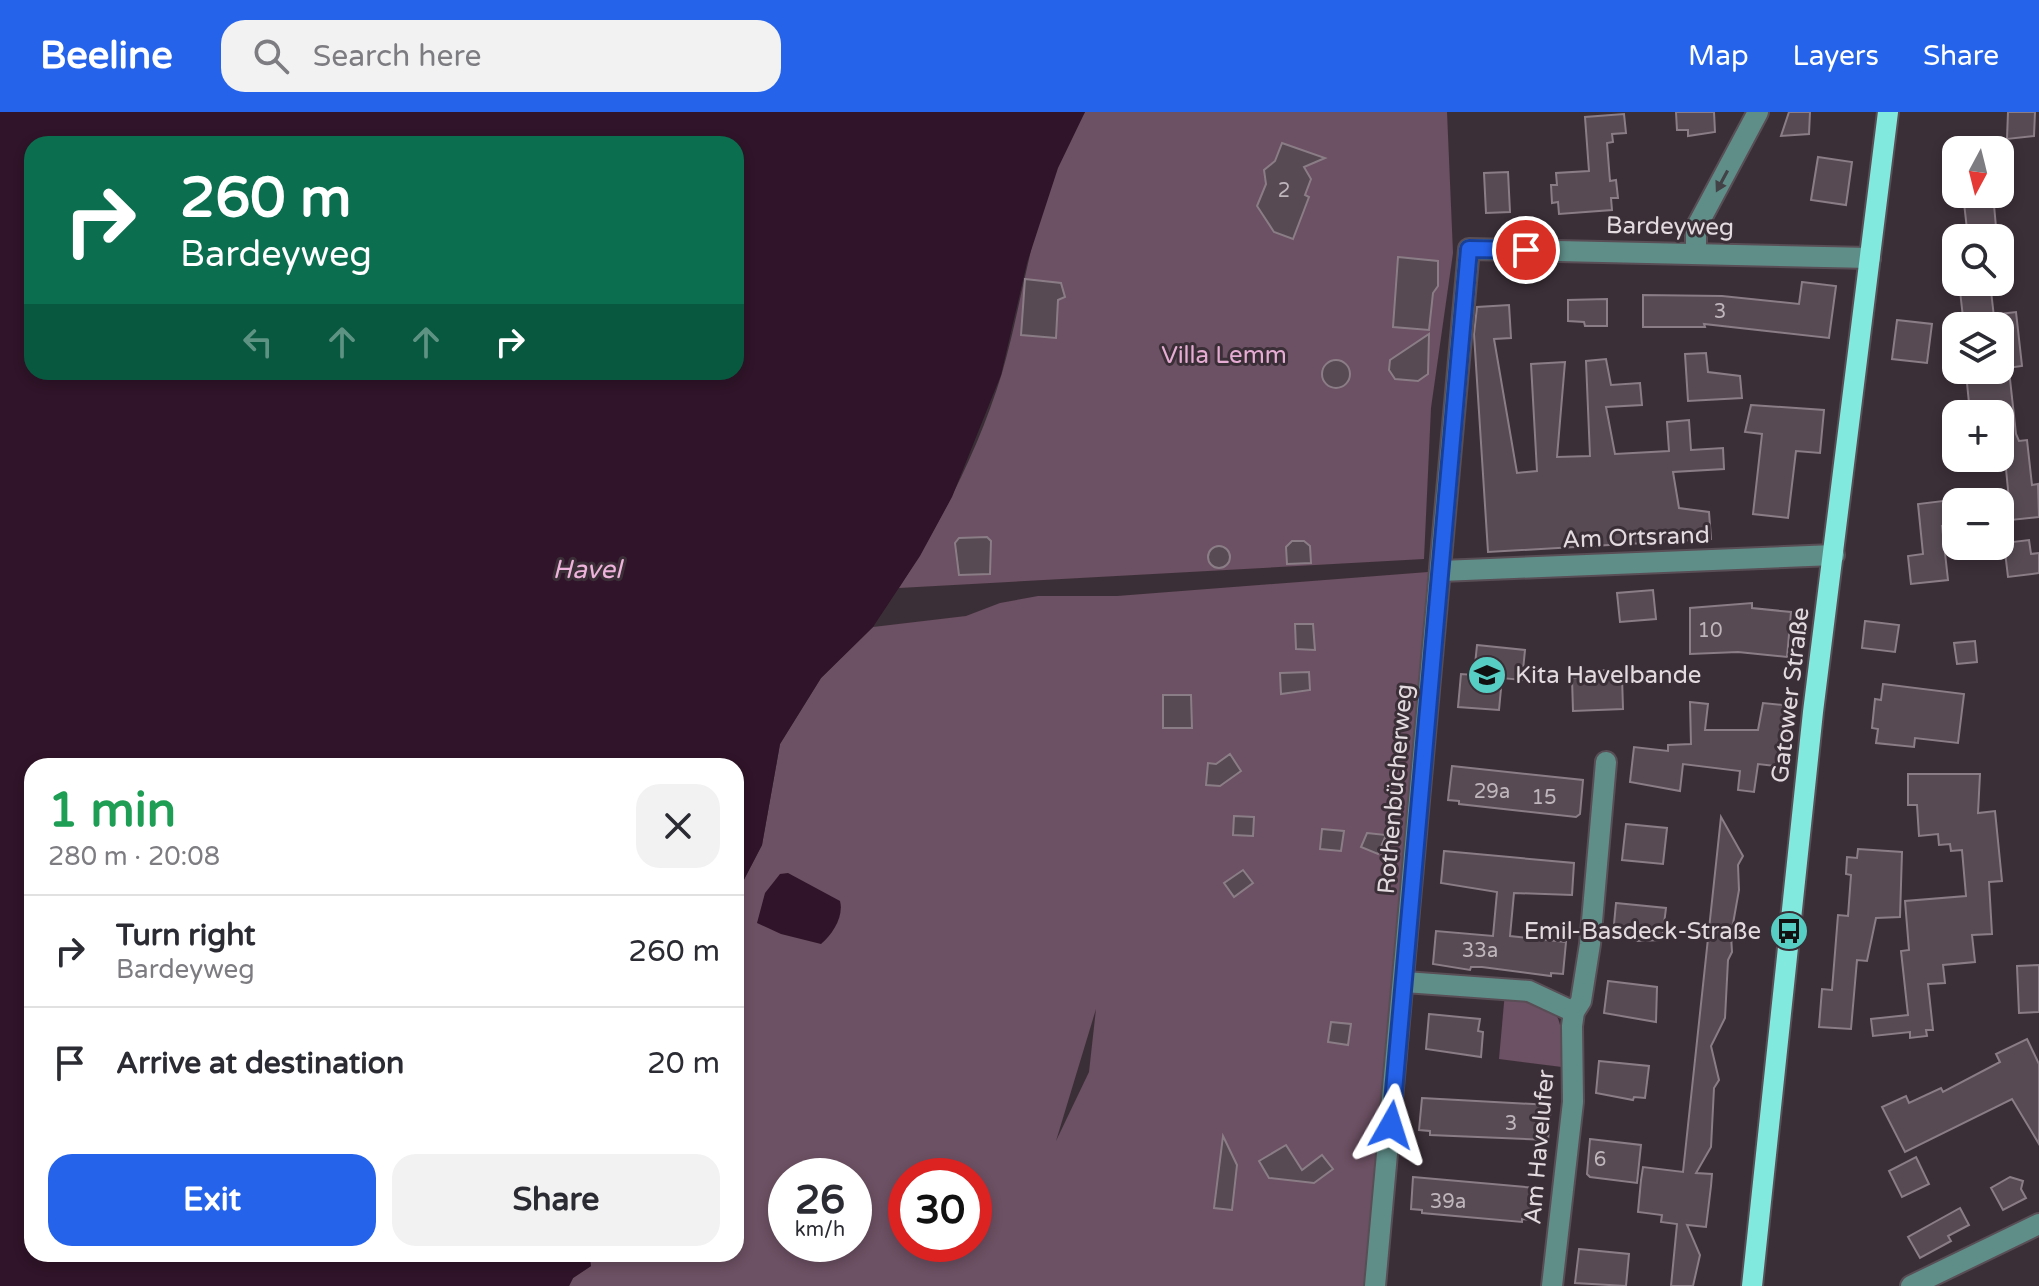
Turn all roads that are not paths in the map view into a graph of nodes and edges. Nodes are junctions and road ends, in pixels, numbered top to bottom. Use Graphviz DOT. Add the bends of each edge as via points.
graph roads {
  1 [pos="1758,112"];
  2 [pos="1888,112"];
  3 [pos="1469,249"];
  4 [pos="1696,252"];
  5 [pos="1870,258"];
  6 [pos="1834,555"];
  7 [pos="1441,571"];
  8 [pos="1606,762"];
  9 [pos="1405,982"];
  10 [pos="1574,1012"];
  11 [pos="2039,1224"];
  12 [pos="1375,1286"];
  13 [pos="1552,1286"];
  14 [pos="1752,1286"];
  15 [pos="1911,1286"];
  1 -- 4 [label="street, one-way" via="1696,228"];
  2 -- 5 [label="main road, Gatower Straße"];
  3 -- 4 [label="street, Bardeyweg"];
  3 -- 7 [label="street, Rothenbücherweg"];
  4 -- 5 [label="street, Bardeyweg"];
  5 -- 6 [label="main road, Gatower Straße"];
  6 -- 7 [label="street, Am Ortsrand"];
  6 -- 14 [label="main road, Gatower Straße"];
  7 -- 9 [label="street, Rothenbücherweg"];
  8 -- 10 [label="street, Am Havelufer" via="1590,944 1581,1001"];
  9 -- 10 [label="street" via="1529,991"];
  9 -- 12 [label="street, Rothenbücherweg"];
  10 -- 13 [label="street, Am Havelufer" via="1573,1102"];
  11 -- 15 [label="street"];
}
